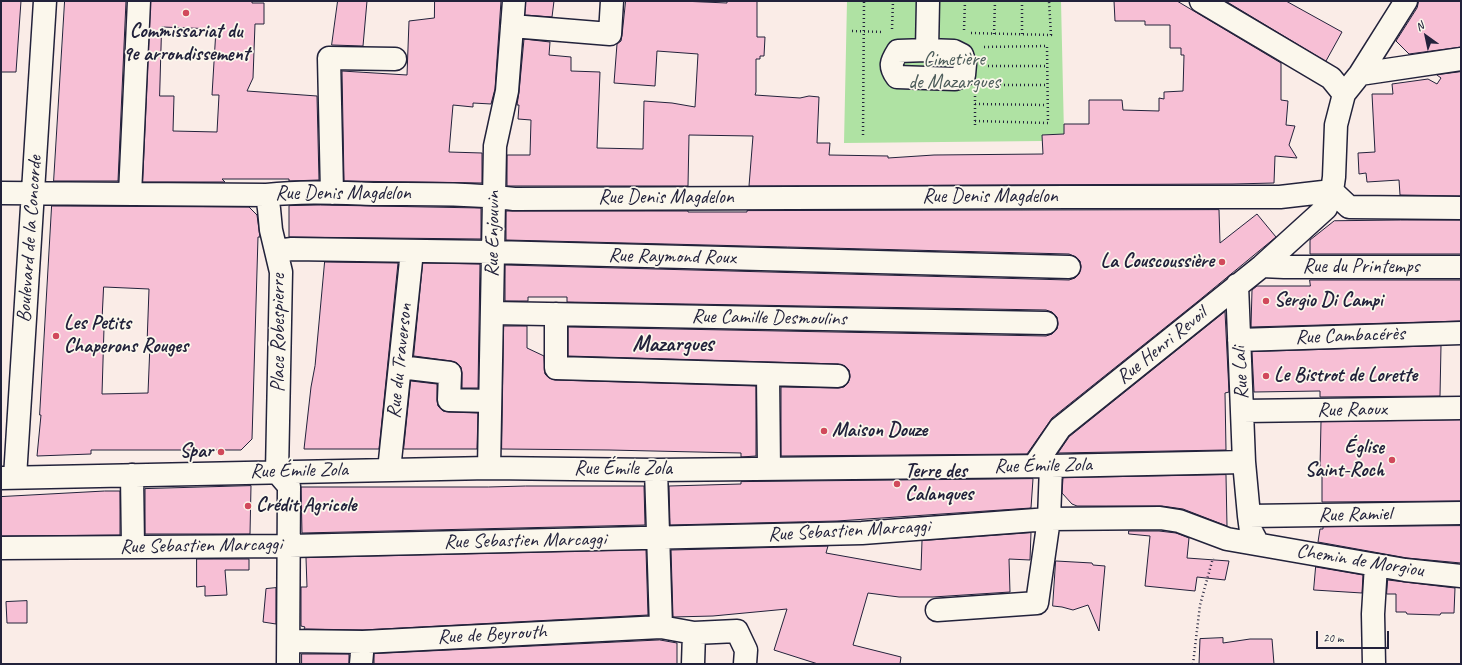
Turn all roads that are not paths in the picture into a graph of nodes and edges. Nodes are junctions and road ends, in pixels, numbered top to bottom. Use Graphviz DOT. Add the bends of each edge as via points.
graph roads {
  1 [pos="45,1"];
  2 [pos="139,1"];
  3 [pos="514,1"];
  4 [pos="612,1"];
  5 [pos="928,1"];
  6 [pos="1201,1"];
  7 [pos="1406,1"];
  8 [pos="512,26"];
  9 [pos="927,50"];
  10 [pos="1461,59"];
  11 [pos="395,60"];
  12 [pos="1360,74"];
  13 [pos="1344,94"];
  14 [pos="1332,192"];
  15 [pos="1,193"];
  16 [pos="33,193"];
  17 [pos="332,193"];
  18 [pos="130,194"];
  19 [pos="266,194"];
  20 [pos="493,196"];
  21 [pos="1280,197"];
  22 [pos="1461,208"];
  23 [pos="1299,233"];
  24 [pos="276,251"];
  25 [pos="412,251"];
  26 [pos="492,252"];
  27 [pos="1262,266"];
  28 [pos="1069,267"];
  29 [pos="1461,267"];
  30 [pos="1238,285"];
  31 [pos="492,314"];
  32 [pos="556,314"];
  33 [pos="1046,323"];
  34 [pos="1461,333"];
  35 [pos="1240,340"];
  36 [pos="400,367"];
  37 [pos="768,374"];
  38 [pos="838,376"];
  39 [pos="490,401"];
  40 [pos="1461,408"];
  41 [pos="1243,411"];
  42 [pos="1244,462"];
  43 [pos="1042,466"];
  44 [pos="489,468"];
  45 [pos="769,469"];
  46 [pos="389,470"];
  47 [pos="656,470"];
  48 [pos="278,472"];
  49 [pos="132,475"];
  50 [pos="8,478"];
  51 [pos="1461,513"];
  52 [pos="1249,516"];
  53 [pos="1049,519"];
  54 [pos="657,538"];
  55 [pos="1258,544"];
  56 [pos="289,546"];
  57 [pos="133,547"];
  58 [pos="1,548"];
  59 [pos="1376,565"];
  60 [pos="1461,576"];
  61 [pos="937,610"];
  62 [pos="661,627"];
  63 [pos="694,633"];
  64 [pos="289,641"];
  65 [pos="363,642"];
  66 [pos="288,664"];
  67 [pos="361,664"];
  68 [pos="693,664"];
  69 [pos="746,664"];
  70 [pos="1374,664"];
  1 -- 16 [label="street, Boulevard de la Concorde"];
  2 -- 18 [label="street"];
  3 -- 8 [label="street, Rue Enjouvin"];
  4 -- 8 [label="street" via="610,34"];
  5 -- 9 [label="street"];
  6 -- 13 [label="street" via="1331,78"];
  7 -- 12 [label="street, Rue Henri Revoil"];
  8 -- 20 [label="street, Rue Enjouvin" via="507,91 495,146"];
  10 -- 12 [label="street"];
  11 -- 17 [label="street" via="329,58"];
  12 -- 13 [label="street, Rue Henri Revoil"];
  13 -- 14 [label="street, Rue Henri Revoil" via="1336,125"];
  14 -- 21 [label="street, Rue Denis Magdelon"];
  14 -- 22 [label="street" via="1349,207"];
  14 -- 23 [label="street, Rue Henri Revoil" via="1326,208"];
  15 -- 16 [label="street, Rue Denis Magdelon"];
  16 -- 18 [label="street, Rue Denis Magdelon"];
  16 -- 50 [label="street, Boulevard de la Concorde"];
  17 -- 19 [label="street, Rue Denis Magdelon"];
  17 -- 20 [label="street, Rue Denis Magdelon"];
  18 -- 19 [label="street, Rue Denis Magdelon"];
  19 -- 24 [label="street, Place Robespierre" via="270,230"];
  20 -- 21 [label="street, Rue Denis Magdelon" via="514,199"];
  20 -- 26 [label="street, Rue Enjouvin"];
  21 -- 23 [label="street" via="1296,212 1300,224"];
  23 -- 27 [label="street, Rue Henri Revoil"];
  24 -- 25 [label="street, Rue Raymond Roux"];
  24 -- 48 [label="street, Place Robespierre" via="281,272"];
  25 -- 26 [label="street, Rue Raymond Roux"];
  25 -- 36 [label="street, Rue du Traverson"];
  26 -- 28 [label="street, Rue Raymond Roux"];
  26 -- 31 [label="street, Rue Enjouvin"];
  27 -- 29 [label="street, Rue du Printemps"];
  27 -- 30 [label="street, Rue Henri Revoil"];
  30 -- 35 [label="street, Rue Lali"];
  30 -- 43 [label="street, Rue Henri Revoil" via="1060,428"];
  31 -- 32 [label="street, Rue Camille Desmoulins"];
  31 -- 39 [label="street, Rue Enjouvin"];
  32 -- 33 [label="street, Rue Camille Desmoulins"];
  32 -- 37 [label="street" via="556,368"];
  34 -- 35 [label="street, Rue Cambacérès"];
  35 -- 41 [label="street, Rue Lali"];
  36 -- 39 [label="street" via="450,373 449,400"];
  36 -- 46 [label="street, Rue du Traverson"];
  37 -- 38 [label="street"];
  37 -- 45 [label="street"];
  39 -- 44 [label="street, Rue Enjouvin"];
  40 -- 41 [label="street, Rue Raoux"];
  41 -- 42 [label="street, Rue Lali"];
  42 -- 43 [label="street, Rue Émile Zola"];
  42 -- 52 [label="street"];
  43 -- 45 [label="street, Rue Émile Zola"];
  43 -- 53 [label="street"];
  44 -- 46 [label="street, Rue Émile Zola"];
  44 -- 47 [label="street, Rue Émile Zola"];
  45 -- 47 [label="street, Rue Émile Zola"];
  46 -- 48 [label="street, Rue Émile Zola"];
  47 -- 54 [label="street"];
  48 -- 49 [label="street, Rue Émile Zola"];
  48 -- 56 [label="street" via="289,486"];
  49 -- 50 [label="street, Rue Émile Zola"];
  49 -- 57 [label="street"];
  51 -- 52 [label="street, Rue Ramiel"];
  52 -- 55 [label="street" via="1251,531"];
  53 -- 54 [label="street, Rue Sebastien Marcaggi" via="862,533"];
  53 -- 55 [label="street, Chemin de Morgiou" via="1160,518 1180,521 1226,539"];
  53 -- 61 [label="street" via="1037,603"];
  54 -- 56 [label="street, Rue Sebastien Marcaggi"];
  54 -- 62 [label="street"];
  55 -- 59 [label="street, Chemin de Morgiou"];
  56 -- 57 [label="street, Rue Sebastien Marcaggi"];
  56 -- 64 [label="street"];
  57 -- 58 [label="street, Rue Sebastien Marcaggi"];
  59 -- 60 [label="street, Chemin de Morgiou"];
  59 -- 70 [label="street" via="1373,614"];
  62 -- 63 [label="street, Rue de Beyrouth"];
  62 -- 65 [label="street, Rue de Beyrouth"];
  63 -- 68 [label="street"];
  63 -- 69 [label="street, Rue de Beyrouth" via="737,631 746,650"];
  64 -- 65 [label="street, Rue de Beyrouth"];
  64 -- 66 [label="street"];
  65 -- 67 [label="street"];
}
